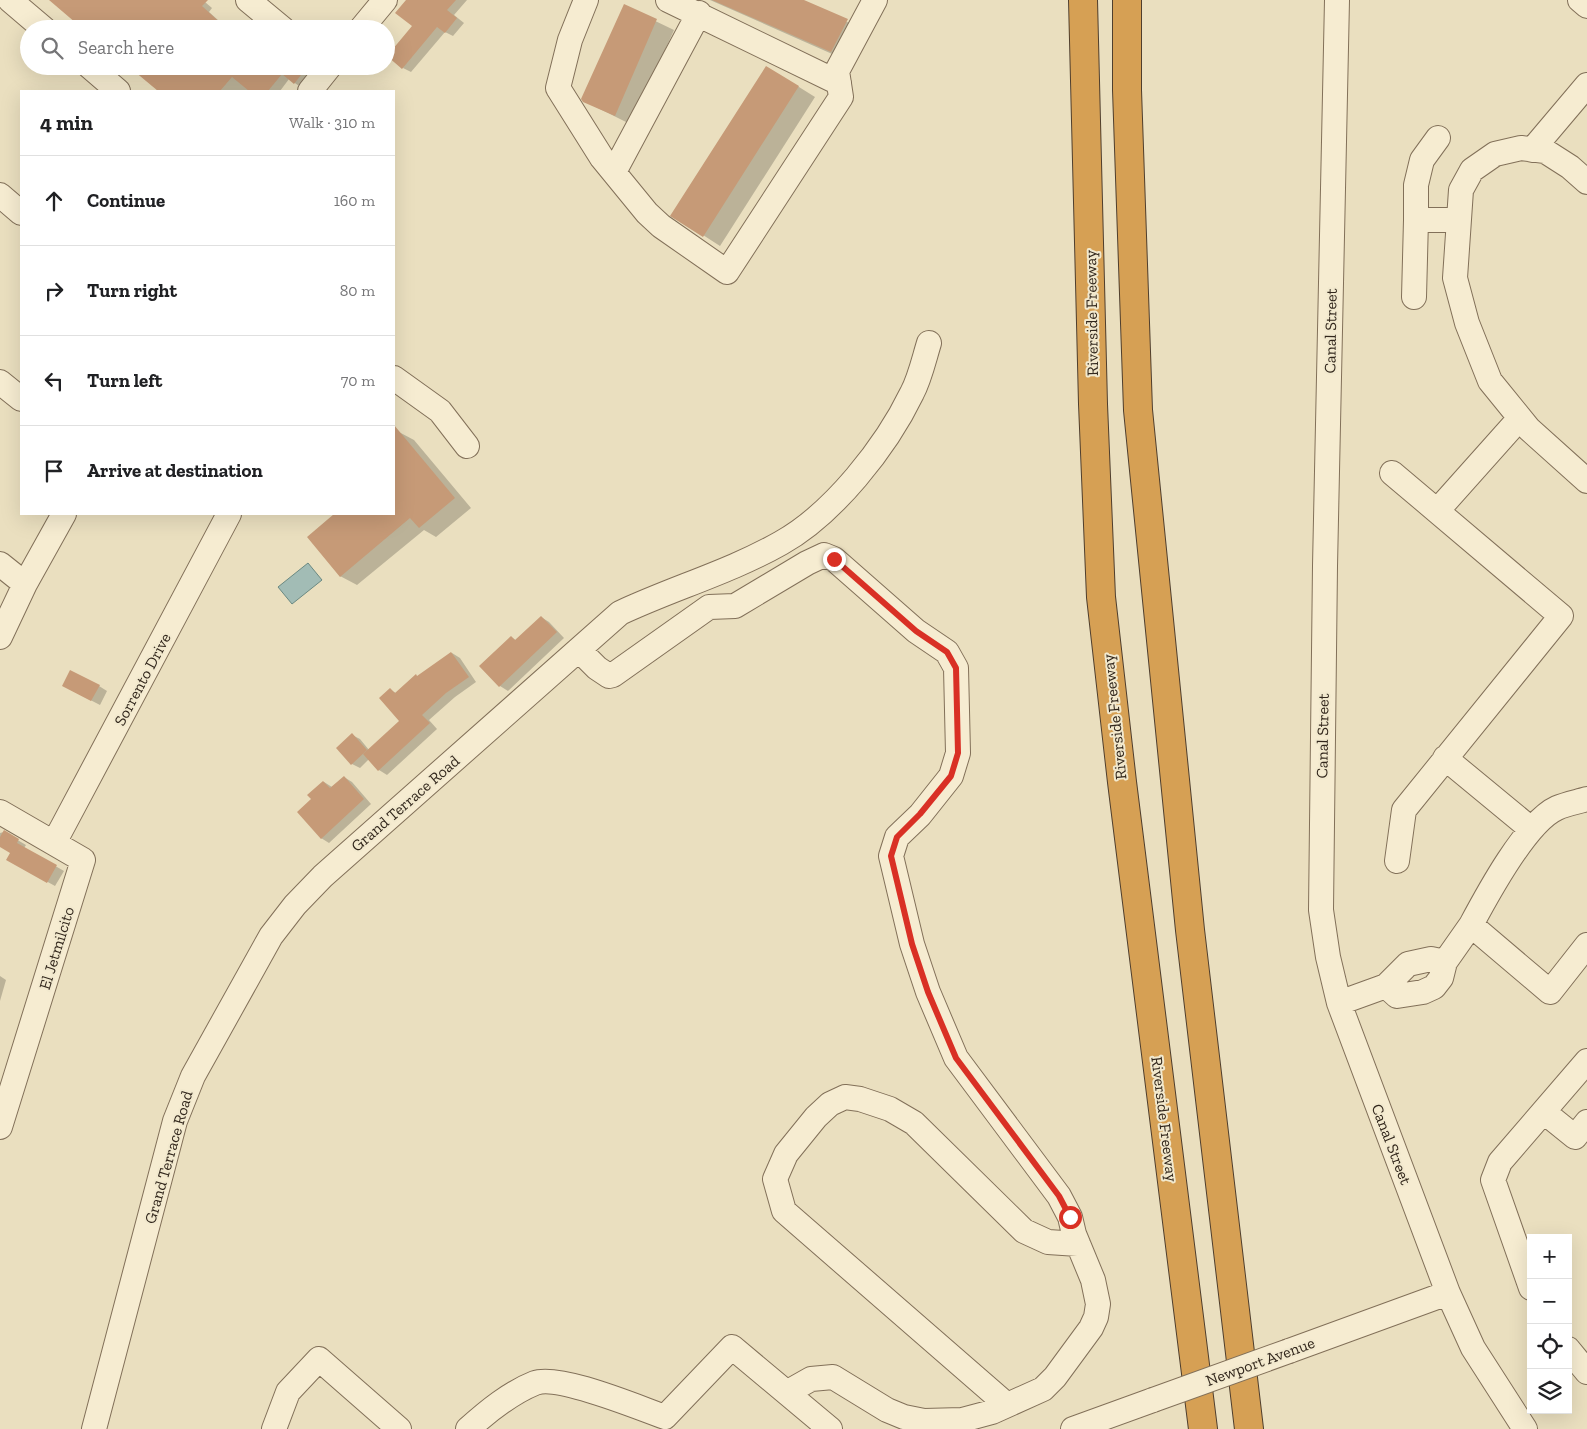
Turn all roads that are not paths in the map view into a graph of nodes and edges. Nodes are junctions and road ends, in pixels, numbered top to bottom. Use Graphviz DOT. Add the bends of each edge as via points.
graph roads {
  1 [pos="10,0"];
  2 [pos="248,0"];
  3 [pos="385,0"];
  4 [pos="586,0"];
  5 [pos="668,0"];
  6 [pos="875,0"];
  7 [pos="1084,0"];
  8 [pos="1127,0"];
  9 [pos="1337,0"];
  10 [pos="1580,0"];
  11 [pos="1587,6"];
  12 [pos="699,13"];
  13 [pos="33,20"];
  14 [pos="272,20"];
  15 [pos="368,20"];
  16 [pos="99,75"];
  17 [pos="323,75"];
  18 [pos="839,83"];
  19 [pos="1587,85"];
  20 [pos="117,90"];
  21 [pos="311,90"];
  22 [pos="1438,138"];
  23 [pos="1532,150"];
  24 [pos="614,172"];
  25 [pos="1587,182"];
  26 [pos="0,195"];
  27 [pos="20,212"];
  28 [pos="1416,220"];
  29 [pos="1458,220"];
  30 [pos="1414,297"];
  31 [pos="929,343"];
  32 [pos="395,379"];
  33 [pos="0,382"];
  34 [pos="20,399"];
  35 [pos="1520,418"];
  36 [pos="467,446"];
  37 [pos="1392,473"];
  38 [pos="1587,481"];
  39 [pos="1437,511"];
  40 [pos="63,515"];
  41 [pos="228,515"];
  42 [pos="0,564"];
  43 [pos="25,584"];
  44 [pos="0,637"];
  45 [pos="579,650"];
  46 [pos="1445,758"];
  47 [pos="1587,799"];
  48 [pos="0,812"];
  49 [pos="1531,829"];
  50 [pos="54,843"];
  51 [pos="1397,861"];
  52 [pos="1471,926"];
  53 [pos="1587,944"];
  54 [pos="1446,962"];
  55 [pos="1386,986"];
  56 [pos="1339,1003"];
  57 [pos="1587,1061"];
  58 [pos="1579,1086"];
  59 [pos="1544,1112"];
  60 [pos="1587,1122"];
  61 [pos="0,1127"];
  62 [pos="1078,1244"];
  63 [pos="1528,1279"];
  64 [pos="1448,1293"];
  65 [pos="1572,1354"];
  66 [pos="1587,1372"];
  67 [pos="788,1392"];
  68 [pos="1007,1405"];
  69 [pos="94,1429"];
  70 [pos="274,1429"];
  71 [pos="398,1429"];
  72 [pos="468,1429"];
  73 [pos="830,1429"];
  74 [pos="1073,1429"];
  75 [pos="1203,1429"];
  76 [pos="1249,1429"];
  77 [pos="1525,1429"];
  1 -- 13 [label="street"];
  2 -- 14 [label="street"];
  3 -- 15 [label="street"];
  4 -- 24 [label="street" via="570,40 558,88"];
  5 -- 12 [label="street"];
  6 -- 18 [label="street" via="838,71"];
  7 -- 75 [label="highway, Riverside Freeway" via="1093,404 1101,597"];
  8 -- 76 [label="highway" via="1138,410 1190,930"];
  9 -- 56 [label="street, Canal Street" via="1321,910"];
  10 -- 11 [label="street"];
  12 -- 18 [label="street"];
  12 -- 24 [label="street"];
  16 -- 20 [label="street"];
  17 -- 21 [label="street"];
  18 -- 24 [label="street" via="841,97 727,272 661,226"];
  19 -- 23 [label="street"];
  22 -- 28 [label="street" via="1422,160 1416,185"];
  23 -- 25 [label="street" via="1545,150"];
  23 -- 29 [label="street" via="1521,148 1495,154 1472,170 1461,190"];
  26 -- 27 [label="street"];
  28 -- 29 [label="street"];
  28 -- 30 [label="street"];
  29 -- 35 [label="street" via="1455,278 1467,323 1490,381"];
  31 -- 45 [label="street, Grand Terrace Road" via="913,392 897,421 854,480 814,520 748,560 620,613"];
  32 -- 36 [label="street" via="440,411"];
  33 -- 34 [label="street"];
  35 -- 38 [label="street"];
  35 -- 39 [label="street"];
  37 -- 39 [label="street"];
  39 -- 46 [label="street" via="1561,616"];
  40 -- 43 [label="street"];
  41 -- 50 [label="street, Sorrento Drive"];
  42 -- 43 [label="street"];
  43 -- 44 [label="street"];
  45 -- 62 [label="street" via="609,676 709,607 736,606 824,556 834,559 916,631 947,652 956,668 958,753 951,776 897,837 891,856 912,944 956,1058 1059,1196"];
  45 -- 69 [label="street, Grand Terrace Road" via="323,876 271,936 193,1076 175,1121"];
  46 -- 49 [label="street"];
  46 -- 51 [label="street" via="1404,810"];
  47 -- 49 [label="street" via="1556,808"];
  48 -- 50 [label="street, El Jetmilcito"];
  49 -- 52 [label="street"];
  50 -- 61 [label="street, El Jetmilcito" via="82,860"];
  52 -- 53 [label="street" via="1550,992"];
  52 -- 54 [label="street"];
  54 -- 55 [label="street" via="1431,959 1408,964"];
  54 -- 55 [label="street" via="1441,978 1434,987 1423,992 1397,996"];
  55 -- 56 [label="street"];
  56 -- 64 [label="street, Canal Street"];
  57 -- 58 [label="street"];
  58 -- 59 [label="street"];
  59 -- 60 [label="street" via="1575,1137"];
  59 -- 63 [label="street" via="1500,1162 1493,1180"];
  62 -- 68 [label="street" via="1093,1280 1098,1304 1096,1317 1055,1378 1043,1389"];
  62 -- 68 [label="street" via="1048,1242 1024,1231 914,1122 860,1099 845,1097 830,1104 816,1116 786,1154 775,1179 784,1211"];
  64 -- 74 [label="street, Newport Avenue, bridge"];
  64 -- 77 [label="street, Canal Street" via="1473,1348"];
  65 -- 66 [label="street"];
  67 -- 68 [label="street" via="811,1379 833,1377 887,1410 924,1421 962,1420"];
  67 -- 72 [label="street" via="732,1348 665,1417 562,1382 537,1383 490,1409"];
  67 -- 73 [label="street"];
  70 -- 71 [label="street" via="288,1392 319,1360"];
}
